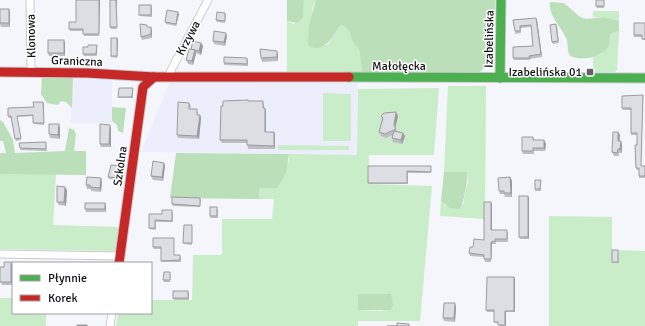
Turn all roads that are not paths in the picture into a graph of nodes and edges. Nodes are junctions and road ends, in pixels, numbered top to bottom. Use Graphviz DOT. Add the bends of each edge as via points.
graph roads {
  1 [pos="30,0"];
  2 [pos="208,0"];
  3 [pos="501,0"];
  4 [pos="0,72"];
  5 [pos="31,72"];
  6 [pos="168,76"];
  7 [pos="154,77"];
  8 [pos="500,78"];
  9 [pos="645,78"];
  10 [pos="0,254"];
  11 [pos="119,260"];
  12 [pos="112,314"];
  13 [pos="110,326"];
  1 -- 5 [label="street, Klonowa"];
  2 -- 6 [label="street, Krzywa"];
  3 -- 8 [label="street, Izabelińska"];
  4 -- 5 [label="street, Graniczna"];
  5 -- 7 [label="street, Graniczna"];
  6 -- 7 [label="street, Małołęcka"];
  6 -- 8 [label="street, Małołęcka"];
  7 -- 11 [label="street, Szkolna" via="143,87"];
  8 -- 9 [label="street, Małołęcka"];
  10 -- 11 [label="street"];
  12 -- 13 [label="street"];
}
